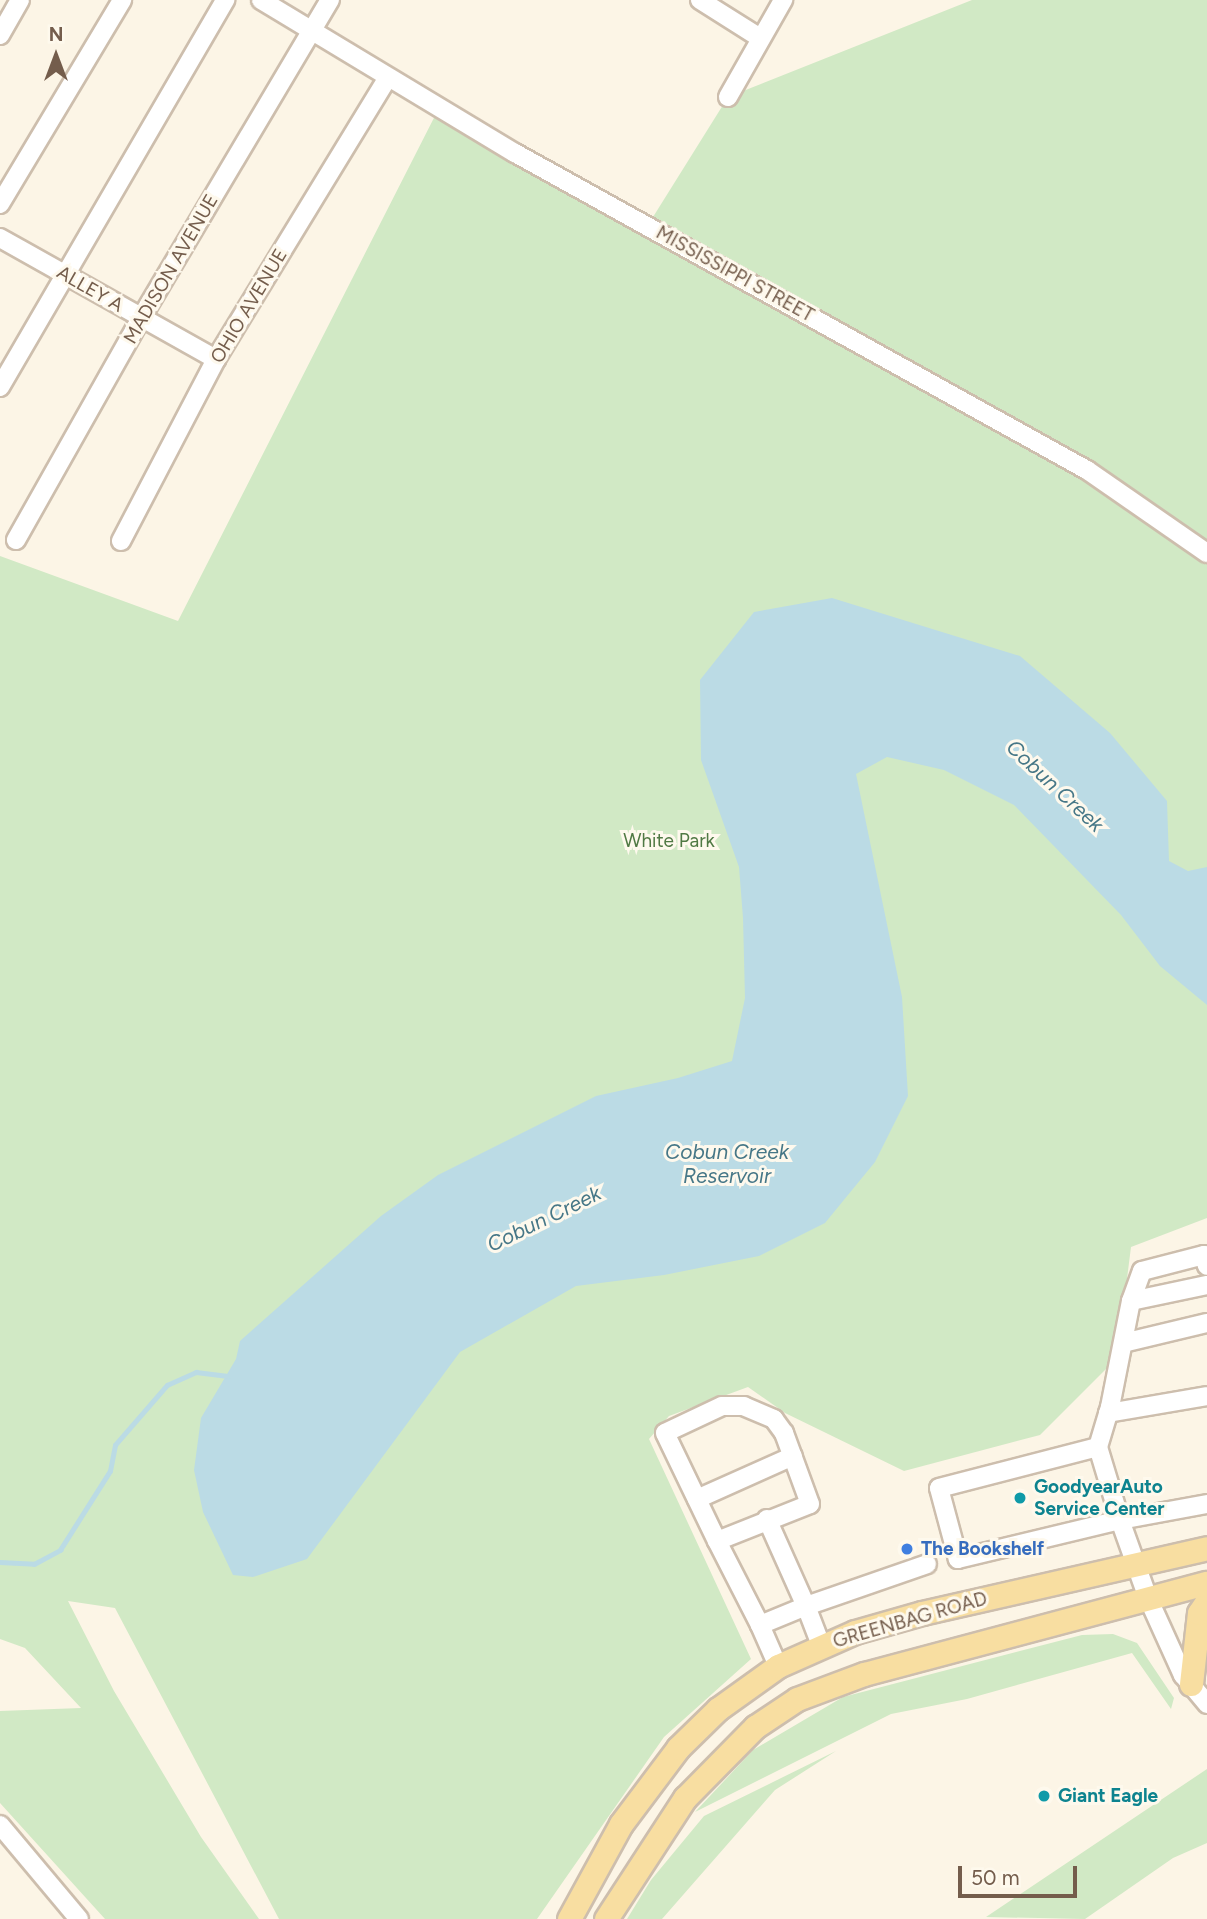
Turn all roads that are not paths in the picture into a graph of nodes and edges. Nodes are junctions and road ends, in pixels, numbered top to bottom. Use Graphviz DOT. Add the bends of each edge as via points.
graph roads {
  1 [pos="20,0"];
  2 [pos="122,0"];
  3 [pos="225,0"];
  4 [pos="261,0"];
  5 [pos="330,0"];
  6 [pos="700,0"];
  7 [pos="783,0"];
  8 [pos="312,31"];
  9 [pos="0,35"];
  10 [pos="760,38"];
  11 [pos="388,78"];
  12 [pos="728,97"];
  13 [pos="0,204"];
  14 [pos="0,238"];
  15 [pos="64,275"];
  16 [pos="141,318"];
  17 [pos="216,359"];
  18 [pos="0,387"];
  19 [pos="16,540"];
  20 [pos="121,541"];
  21 [pos="1207,553"];
  22 [pos="1207,1266"];
  23 [pos="1207,1285"];
  24 [pos="1131,1301"];
  25 [pos="1207,1323"];
  26 [pos="1123,1343"];
  27 [pos="1207,1396"];
  28 [pos="1108,1413"];
  29 [pos="1098,1447"];
  30 [pos="793,1456"];
  31 [pos="698,1499"];
  32 [pos="1207,1504"];
  33 [pos="767,1520"];
  34 [pos="1120,1520"];
  35 [pos="717,1541"];
  36 [pos="1207,1548"];
  37 [pos="927,1564"];
  38 [pos="1136,1564"];
  39 [pos="1207,1583"];
  40 [pos="1148,1598"];
  41 [pos="1207,1601"];
  42 [pos="806,1606"];
  43 [pos="760,1625"];
  44 [pos="821,1645"];
  45 [pos="778,1667"];
  46 [pos="1191,1684"];
  47 [pos="1207,1704"];
  48 [pos="0,1825"];
  49 [pos="79,1919"];
  50 [pos="569,1919"];
  51 [pos="606,1919"];
  1 -- 9 [label="street"];
  2 -- 13 [label="street"];
  3 -- 15 [label="street"];
  4 -- 8 [label="street, MISSISSIPPI STREET"];
  5 -- 8 [label="street, MADISON AVENUE"];
  6 -- 10 [label="street"];
  7 -- 10 [label="street"];
  8 -- 11 [label="street, MISSISSIPPI STREET"];
  8 -- 16 [label="street, MADISON AVENUE"];
  10 -- 12 [label="street"];
  11 -- 17 [label="street, OHIO AVENUE"];
  11 -- 21 [label="street, MISSISSIPPI STREET" via="514,153 985,411 1135,501"];
  14 -- 15 [label="street, ALLEY A"];
  15 -- 16 [label="street, ALLEY A"];
  15 -- 18 [label="street"];
  16 -- 17 [label="street, ALLEY A"];
  16 -- 19 [label="street, MADISON AVENUE"];
  17 -- 20 [label="street, OHIO AVENUE"];
  22 -- 24 [label="street" via="1204,1255 1142,1271"];
  23 -- 24 [label="street"];
  24 -- 26 [label="street"];
  25 -- 26 [label="street"];
  26 -- 28 [label="street"];
  27 -- 28 [label="street"];
  28 -- 29 [label="street"];
  29 -- 34 [label="street"];
  29 -- 34 [label="street" via="939,1488 958,1559"];
  30 -- 31 [label="street"];
  30 -- 31 [label="street" via="774,1419 744,1406 722,1406 665,1433"];
  30 -- 33 [label="street" via="810,1504"];
  31 -- 35 [label="street"];
  32 -- 34 [label="street"];
  33 -- 35 [label="street"];
  33 -- 42 [label="street"];
  34 -- 38 [label="street"];
  35 -- 43 [label="street"];
  36 -- 38 [label="main road, GREENBAG ROAD"];
  37 -- 42 [label="street"];
  38 -- 40 [label="street"];
  38 -- 44 [label="main road, GREENBAG ROAD" via="922,1613"];
  39 -- 40 [label="main road, GREENBAG ROAD"];
  40 -- 46 [label="street"];
  40 -- 51 [label="main road, GREENBAG ROAD" via="864,1674 797,1699 755,1727 685,1798"];
  41 -- 46 [label="main road" via="1199,1613"];
  42 -- 43 [label="street"];
  42 -- 44 [label="street"];
  43 -- 45 [label="street"];
  44 -- 45 [label="main road, GREENBAG ROAD"];
  45 -- 50 [label="main road, GREENBAG ROAD" via="718,1709 678,1748 621,1824"];
  46 -- 47 [label="street"];
  48 -- 49 [label="street"];
}
